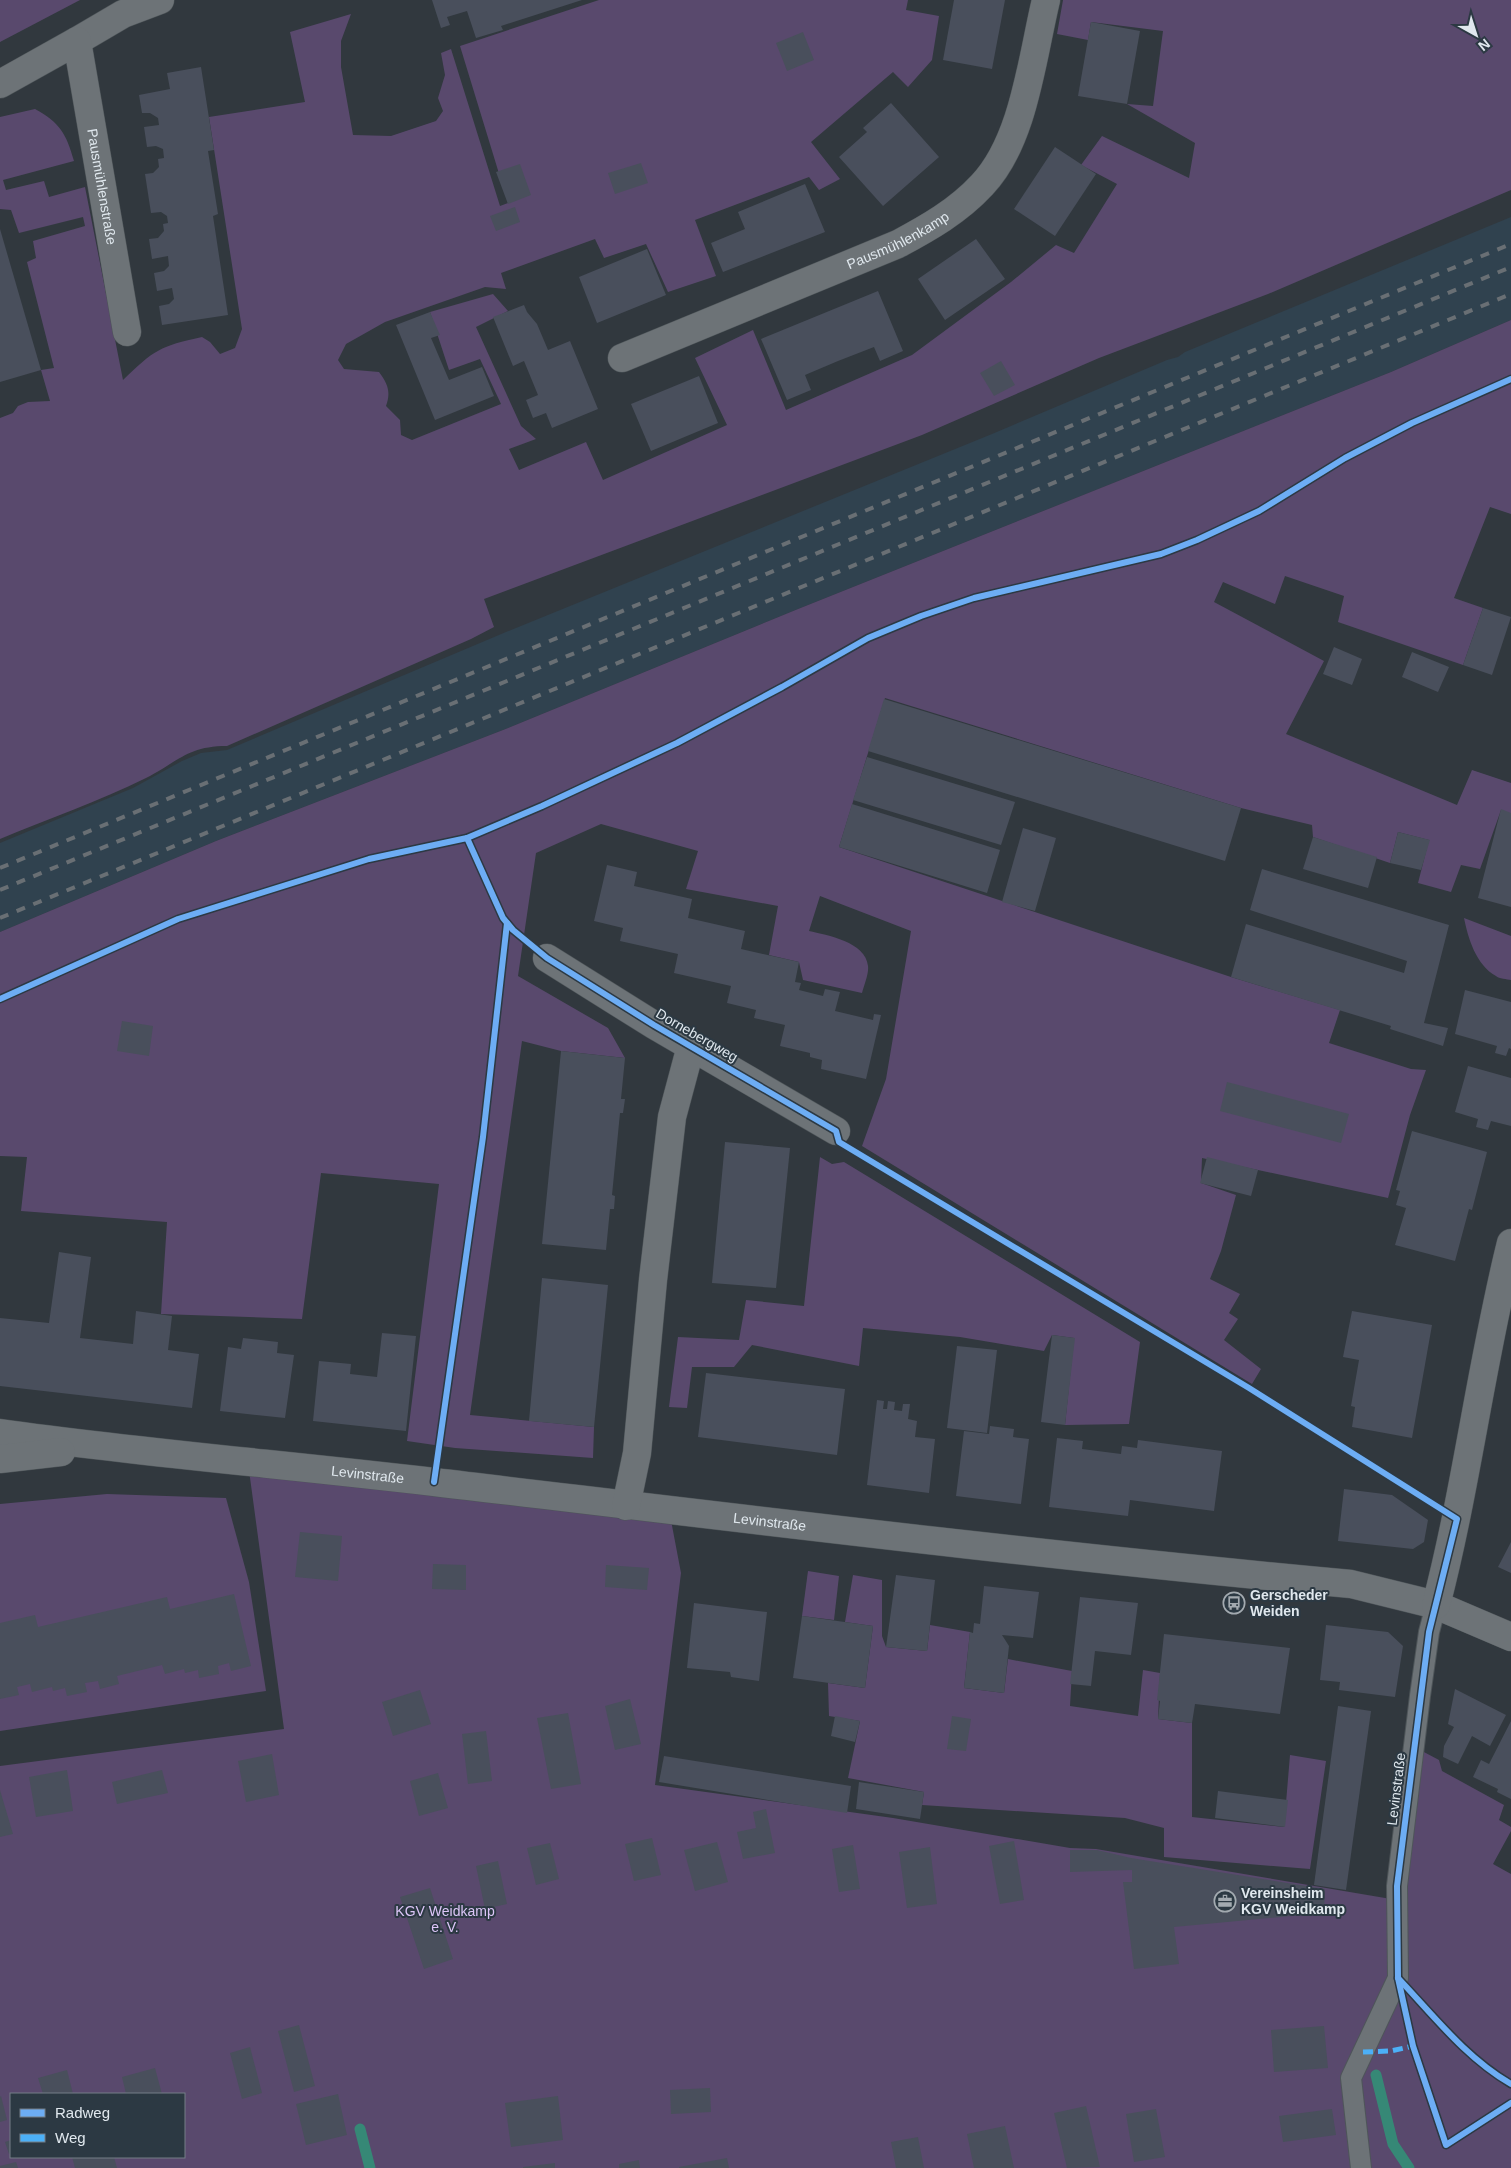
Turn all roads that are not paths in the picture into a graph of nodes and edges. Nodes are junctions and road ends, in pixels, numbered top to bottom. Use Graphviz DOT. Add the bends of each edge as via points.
graph roads {
  1 [pos="160,0"];
  2 [pos="1046,0"];
  3 [pos="77,41"];
  4 [pos="0,84"];
  5 [pos="127,332"];
  6 [pos="622,358"];
  7 [pos="547,958"];
  8 [pos="691,1046"];
  9 [pos="836,1131"];
  10 [pos="1511,1243"];
  11 [pos="0,1434"];
  12 [pos="102,1447"];
  13 [pos="0,1459"];
  14 [pos="626,1506"];
  15 [pos="1436,1605"];
  16 [pos="1511,1636"];
  17 [pos="1361,2168"];
  1 -- 3 [label="street" via="123,14"];
  2 -- 6 [label="street, Pausmühlenkamp" via="1016,127 983,185 961,204 898,244"];
  3 -- 4 [label="street"];
  3 -- 5 [label="street, Pausmühlenstraße"];
  7 -- 8 [label="street, Dornebergweg"];
  8 -- 9 [label="street, Dornebergweg"];
  8 -- 14 [label="street, Dornebergweg" via="672,1117 637,1453"];
  10 -- 15 [label="street" via="1457,1519"];
  11 -- 12 [label="street, Levinstraße"];
  12 -- 13 [label="street, Levinstraße"];
  12 -- 14 [label="street, Levinstraße"];
  14 -- 15 [label="street, Levinstraße" via="1351,1584"];
  15 -- 16 [label="street, Levinstraße"];
  15 -- 17 [label="lane, Levinstraße" via="1420,1696 1397,1886 1398,1978 1351,2078"];
}
